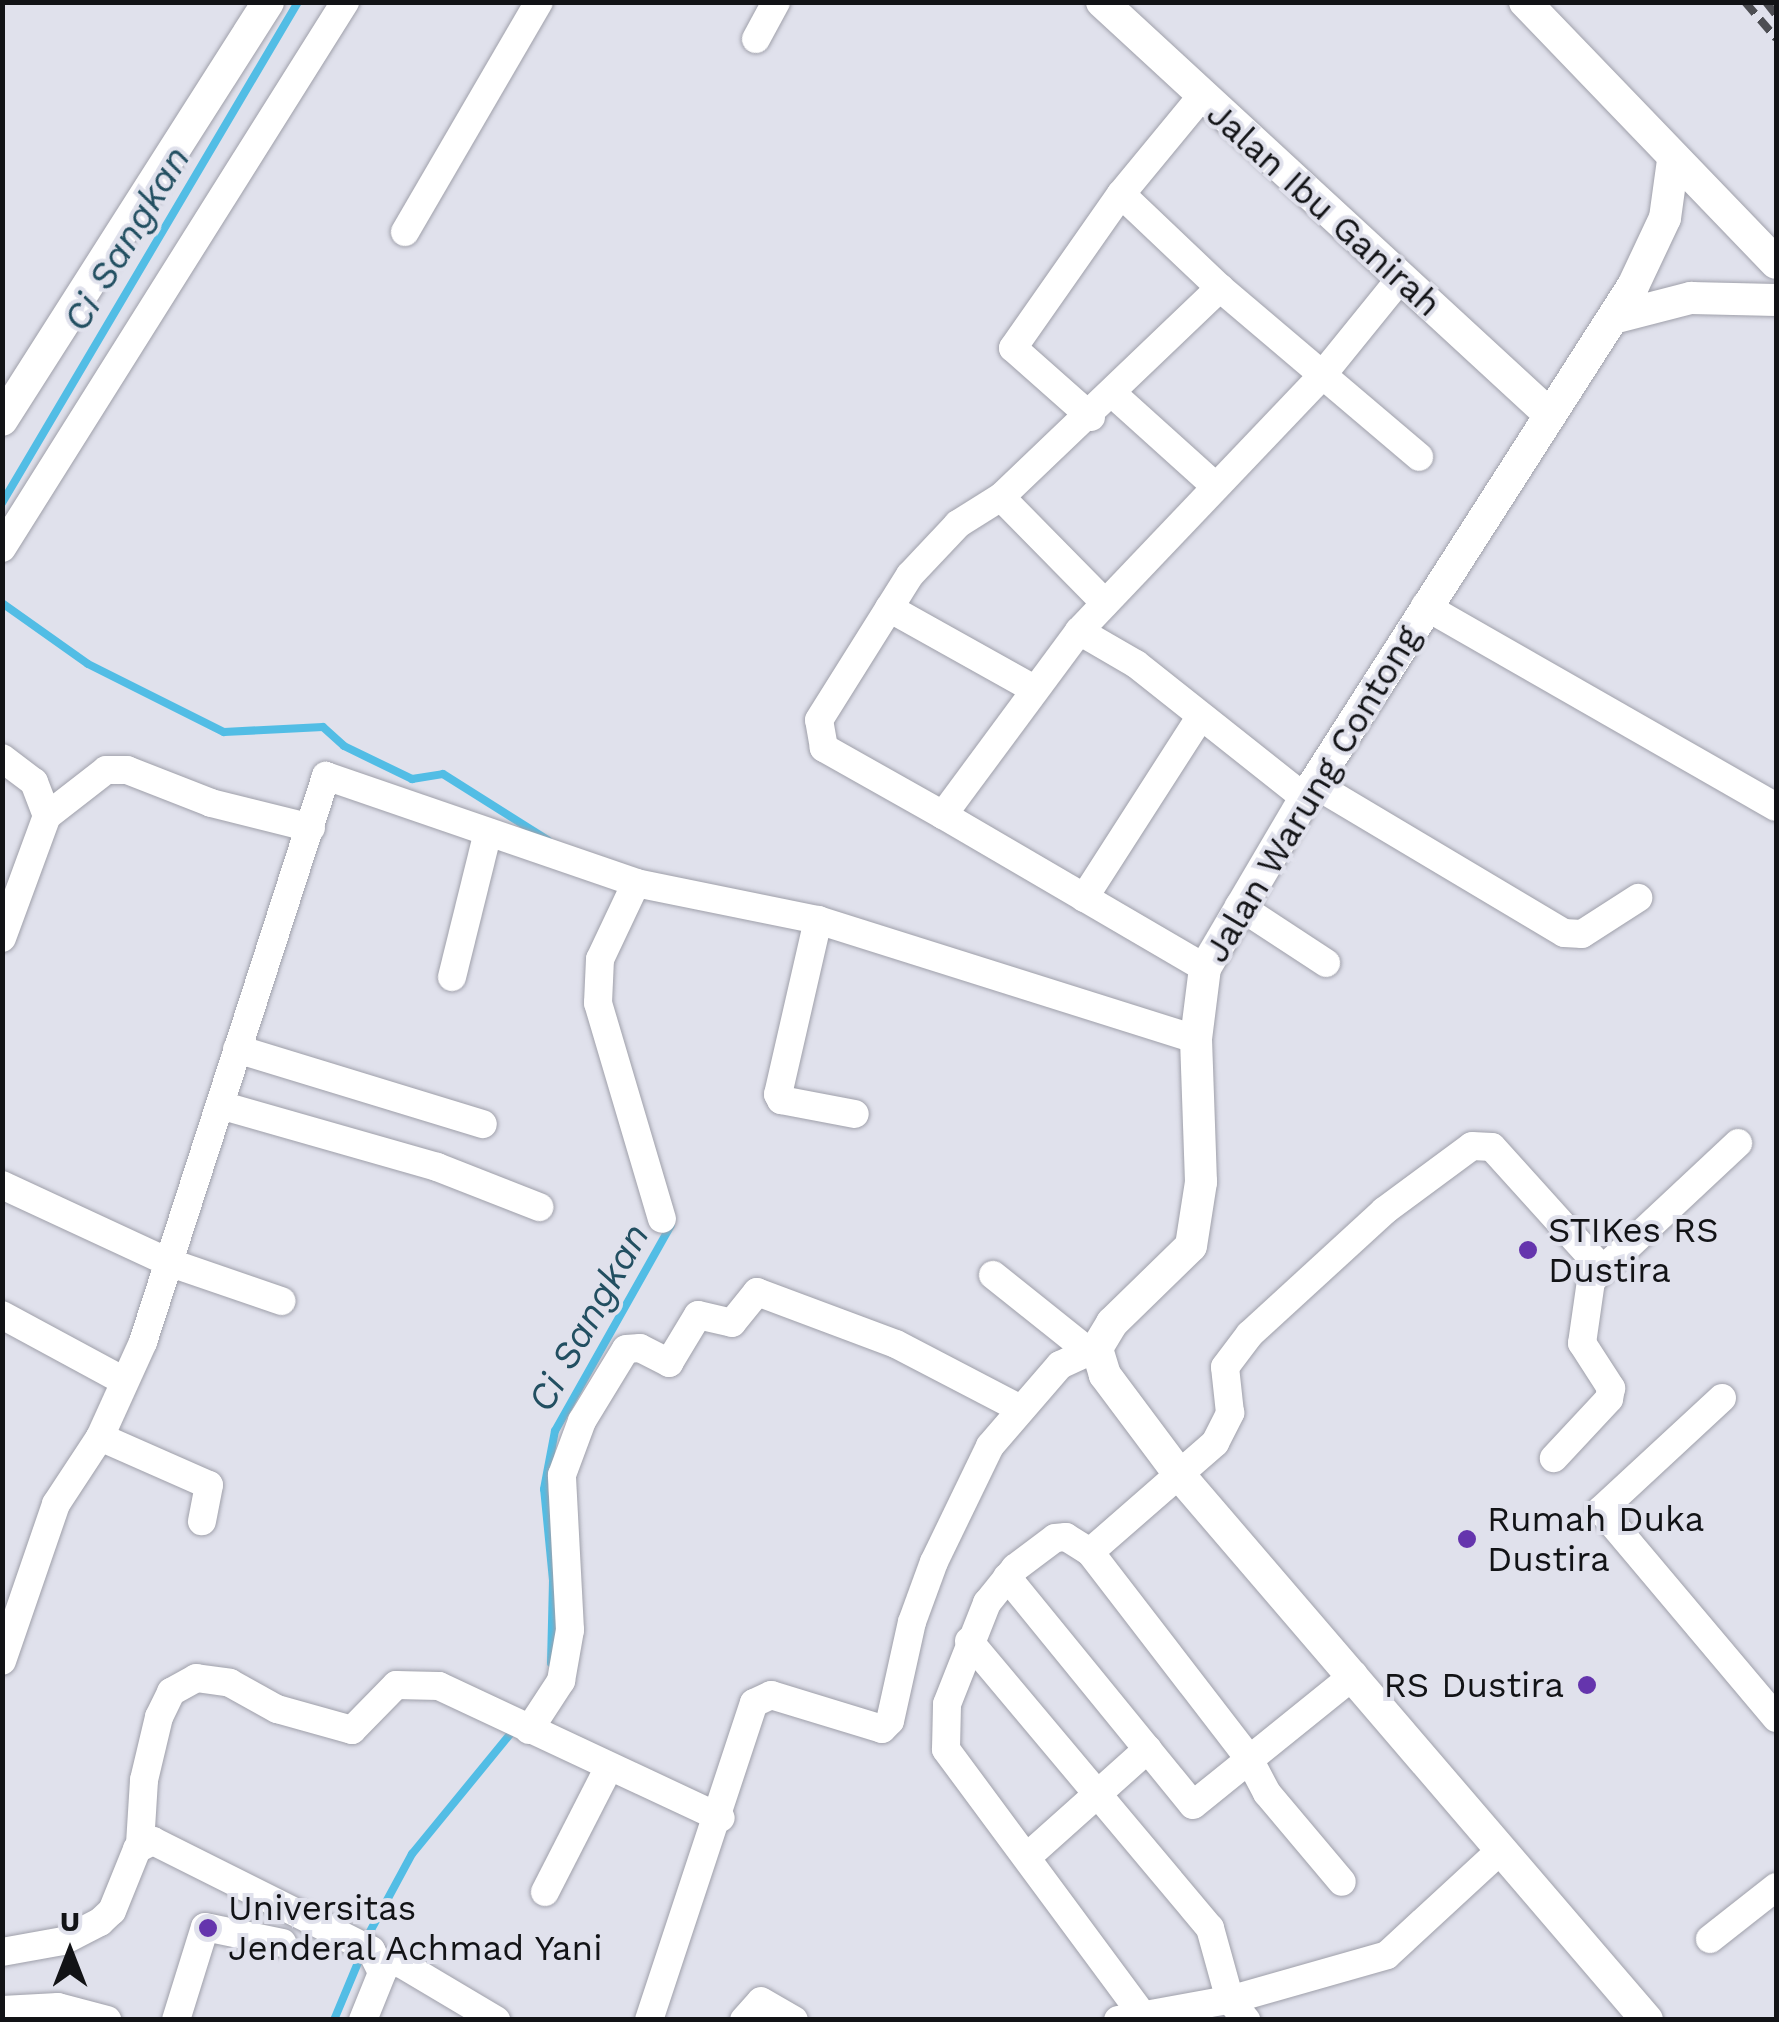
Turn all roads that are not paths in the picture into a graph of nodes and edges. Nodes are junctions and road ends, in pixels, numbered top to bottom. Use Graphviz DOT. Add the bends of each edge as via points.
graph roads {
  1 [pos="268,2"];
  2 [pos="345,2"];
  3 [pos="539,2"];
  4 [pos="776,2"];
  5 [pos="1102,2"];
  6 [pos="1525,2"];
  7 [pos="756,39"];
  8 [pos="1201,97"];
  9 [pos="1673,160"];
  10 [pos="1121,194"];
  11 [pos="405,232"];
  12 [pos="1776,263"];
  13 [pos="1400,279"];
  14 [pos="1220,288"];
  15 [pos="1776,300"];
  16 [pos="1614,318"];
  17 [pos="1319,378"];
  18 [pos="1113,394"];
  19 [pos="1548,413"];
  20 [pos="1091,417"];
  21 [pos="2,420"];
  22 [pos="1419,457"];
  23 [pos="1215,486"];
  24 [pos="1001,497"];
  25 [pos="2,548"];
  26 [pos="1105,602"];
  27 [pos="1425,606"];
  28 [pos="889,608"];
  29 [pos="1079,631"];
  30 [pos="1032,688"];
  31 [pos="1201,716"];
  32 [pos="2,758"];
  33 [pos="1309,791"];
  34 [pos="1776,807"];
  35 [pos="943,815"];
  36 [pos="48,816"];
  37 [pos="311,828"];
  38 [pos="488,832"];
  39 [pos="636,884"];
  40 [pos="1084,898"];
  41 [pos="1638,898"];
  42 [pos="1239,906"];
  43 [pos="818,920"];
  44 [pos="2,938"];
  45 [pos="1326,962"];
  46 [pos="1205,968"];
  47 [pos="452,977"];
  48 [pos="1196,1039"];
  49 [pos="237,1049"];
  50 [pos="220,1105"];
  51 [pos="855,1114"];
  52 [pos="483,1124"];
  53 [pos="1738,1143"];
  54 [pos="2,1185"];
  55 [pos="539,1207"];
  56 [pos="662,1220"];
  57 [pos="168,1262"];
  58 [pos="993,1275"];
  59 [pos="1596,1277"];
  60 [pos="282,1301"];
  61 [pos="2,1315"];
  62 [pos="1092,1349"];
  63 [pos="124,1381"];
  64 [pos="1722,1398"];
  65 [pos="1017,1407"];
  66 [pos="100,1437"];
  67 [pos="1554,1458"];
  68 [pos="1182,1478"];
  69 [pos="202,1520"];
  70 [pos="1090,1552"];
  71 [pos="1006,1576"];
  72 [pos="969,1641"];
  73 [pos="2,1661"];
  74 [pos="1354,1675"];
  75 [pos="1776,1718"];
  76 [pos="521,1727"];
  77 [pos="1148,1749"];
  78 [pos="1248,1757"];
  79 [pos="609,1767"];
  80 [pos="1098,1795"];
  81 [pos="721,1818"];
  82 [pos="140,1844"];
  83 [pos="1502,1850"];
  84 [pos="1027,1857"];
  85 [pos="1342,1882"];
  86 [pos="1776,1887"];
  87 [pos="545,1892"];
  88 [pos="1710,1939"];
  89 [pos="282,1944"];
  90 [pos="2,1952"];
  91 [pos="370,1952"];
  92 [pos="6,2010"];
  93 [pos="1238,2010"];
  94 [pos="1148,2016"];
  95 [pos="42,2020"];
  96 [pos="107,2020"];
  97 [pos="176,2020"];
  98 [pos="363,2020"];
  99 [pos="496,2020"];
  100 [pos="649,2020"];
  101 [pos="744,2020"];
  102 [pos="794,2020"];
  103 [pos="1646,2020"];
  1 -- 21 [label="main road"];
  2 -- 25 [label="street"];
  3 -- 11 [label="street"];
  4 -- 7 [label="street"];
  5 -- 8 [label="main road, Jalan Ibu Ganirah"];
  6 -- 9 [label="main road"];
  8 -- 10 [label="street"];
  8 -- 13 [label="main road, Jalan Ibu Ganirah"];
  9 -- 12 [label="main road"];
  9 -- 16 [label="main road, Jalan Warung Contong" via="1671,199 1658,239"];
  10 -- 14 [label="street"];
  10 -- 20 [label="street" via="1013,348"];
  13 -- 17 [label="street"];
  13 -- 19 [label="main road, Jalan Ibu Ganirah"];
  14 -- 17 [label="street"];
  14 -- 18 [label="street"];
  15 -- 16 [label="main road" via="1691,298"];
  16 -- 19 [label="main road, Jalan Warung Contong"];
  17 -- 22 [label="street"];
  17 -- 23 [label="street"];
  18 -- 20 [label="street"];
  18 -- 23 [label="street"];
  19 -- 27 [label="main road, Jalan Warung Contong"];
  20 -- 24 [label="street"];
  23 -- 26 [label="street"];
  24 -- 26 [label="street"];
  24 -- 28 [label="street" via="934,546"];
  26 -- 29 [label="street"];
  27 -- 33 [label="main road, Jalan Warung Contong"];
  27 -- 34 [label="street"];
  28 -- 30 [label="street"];
  28 -- 35 [label="street" via="819,720 819,736 824,748 862,773"];
  29 -- 30 [label="street"];
  29 -- 31 [label="street" via="1136,664"];
  30 -- 35 [label="street"];
  31 -- 33 [label="street"];
  31 -- 40 [label="street"];
  32 -- 36 [label="street" via="34,782"];
  33 -- 41 [label="street" via="1564,933 1582,934"];
  33 -- 42 [label="main road, Jalan Warung Contong"];
  35 -- 40 [label="street"];
  36 -- 37 [label="street" via="106,770 128,770 211,803"];
  36 -- 44 [label="street"];
  37 -- 38 [label="street" via="326,776"];
  37 -- 49 [label="street"];
  38 -- 39 [label="street"];
  38 -- 47 [label="street"];
  39 -- 43 [label="street"];
  39 -- 56 [label="street" via="600,959 598,1002"];
  40 -- 46 [label="street"];
  42 -- 45 [label="street"];
  42 -- 46 [label="main road, Jalan Warung Contong"];
  43 -- 48 [label="street"];
  43 -- 51 [label="street" via="778,1094 780,1100"];
  46 -- 48 [label="main road, Jalan Warung Contong"];
  48 -- 62 [label="main road, Jalan Warung Contong" via="1200,1194 1182,1260"];
  49 -- 50 [label="street"];
  49 -- 52 [label="street"];
  50 -- 55 [label="street" via="437,1167"];
  50 -- 57 [label="street"];
  53 -- 59 [label="street"];
  54 -- 57 [label="street"];
  57 -- 60 [label="street"];
  57 -- 63 [label="street"];
  58 -- 62 [label="street"];
  59 -- 67 [label="street" via="1582,1343 1611,1388 1609,1399"];
  59 -- 68 [label="street" via="1594,1260 1546,1200 1492,1147 1472,1146 1384,1211 1235,1350 1226,1367 1230,1413 1223,1430"];
  61 -- 63 [label="street"];
  62 -- 65 [label="street" via="1060,1365"];
  62 -- 68 [label="main road"];
  63 -- 66 [label="street"];
  64 -- 75 [label="street" via="1601,1510"];
  65 -- 76 [label="street" via="896,1344 757,1292 730,1324 698,1316 670,1363 640,1348 626,1349 582,1421 562,1475 570,1630 561,1681"];
  65 -- 81 [label="street" via="990,1446 934,1562 912,1622 890,1721 874,1731 761,1696"];
  66 -- 69 [label="street" via="209,1485"];
  66 -- 73 [label="street" via="56,1504"];
  68 -- 70 [label="street"];
  68 -- 74 [label="main road"];
  70 -- 71 [label="street" via="1060,1536"];
  70 -- 78 [label="street"];
  71 -- 72 [label="street"];
  71 -- 77 [label="street"];
  72 -- 80 [label="street"];
  72 -- 84 [label="street" via="947,1704 946,1749"];
  74 -- 78 [label="street"];
  74 -- 83 [label="main road"];
  76 -- 79 [label="street"];
  76 -- 82 [label="street" via="414,1681 396,1685 352,1730 277,1709 230,1683 181,1683 160,1717 148,1758"];
  77 -- 78 [label="street" via="1193,1805"];
  77 -- 80 [label="street"];
  78 -- 85 [label="street" via="1267,1792"];
  79 -- 81 [label="street"];
  79 -- 87 [label="street"];
  80 -- 84 [label="street"];
  80 -- 93 [label="street" via="1214,1934"];
  81 -- 100 [label="street"];
  82 -- 90 [label="street" via="112,1911 100,1922 63,1941"];
  82 -- 91 [label="street" via="153,1841"];
  83 -- 93 [label="street" via="1387,1955"];
  83 -- 103 [label="main road"];
  84 -- 94 [label="street"];
  86 -- 88 [label="street"];
  89 -- 97 [label="street" via="205,1926"];
  91 -- 98 [label="street"];
  91 -- 99 [label="street"];
  92 -- 95 [label="street"];
  92 -- 96 [label="street" via="58,2007"];
  93 -- 94 [label="street"];
  101 -- 102 [label="street" via="761,2001"];
}
